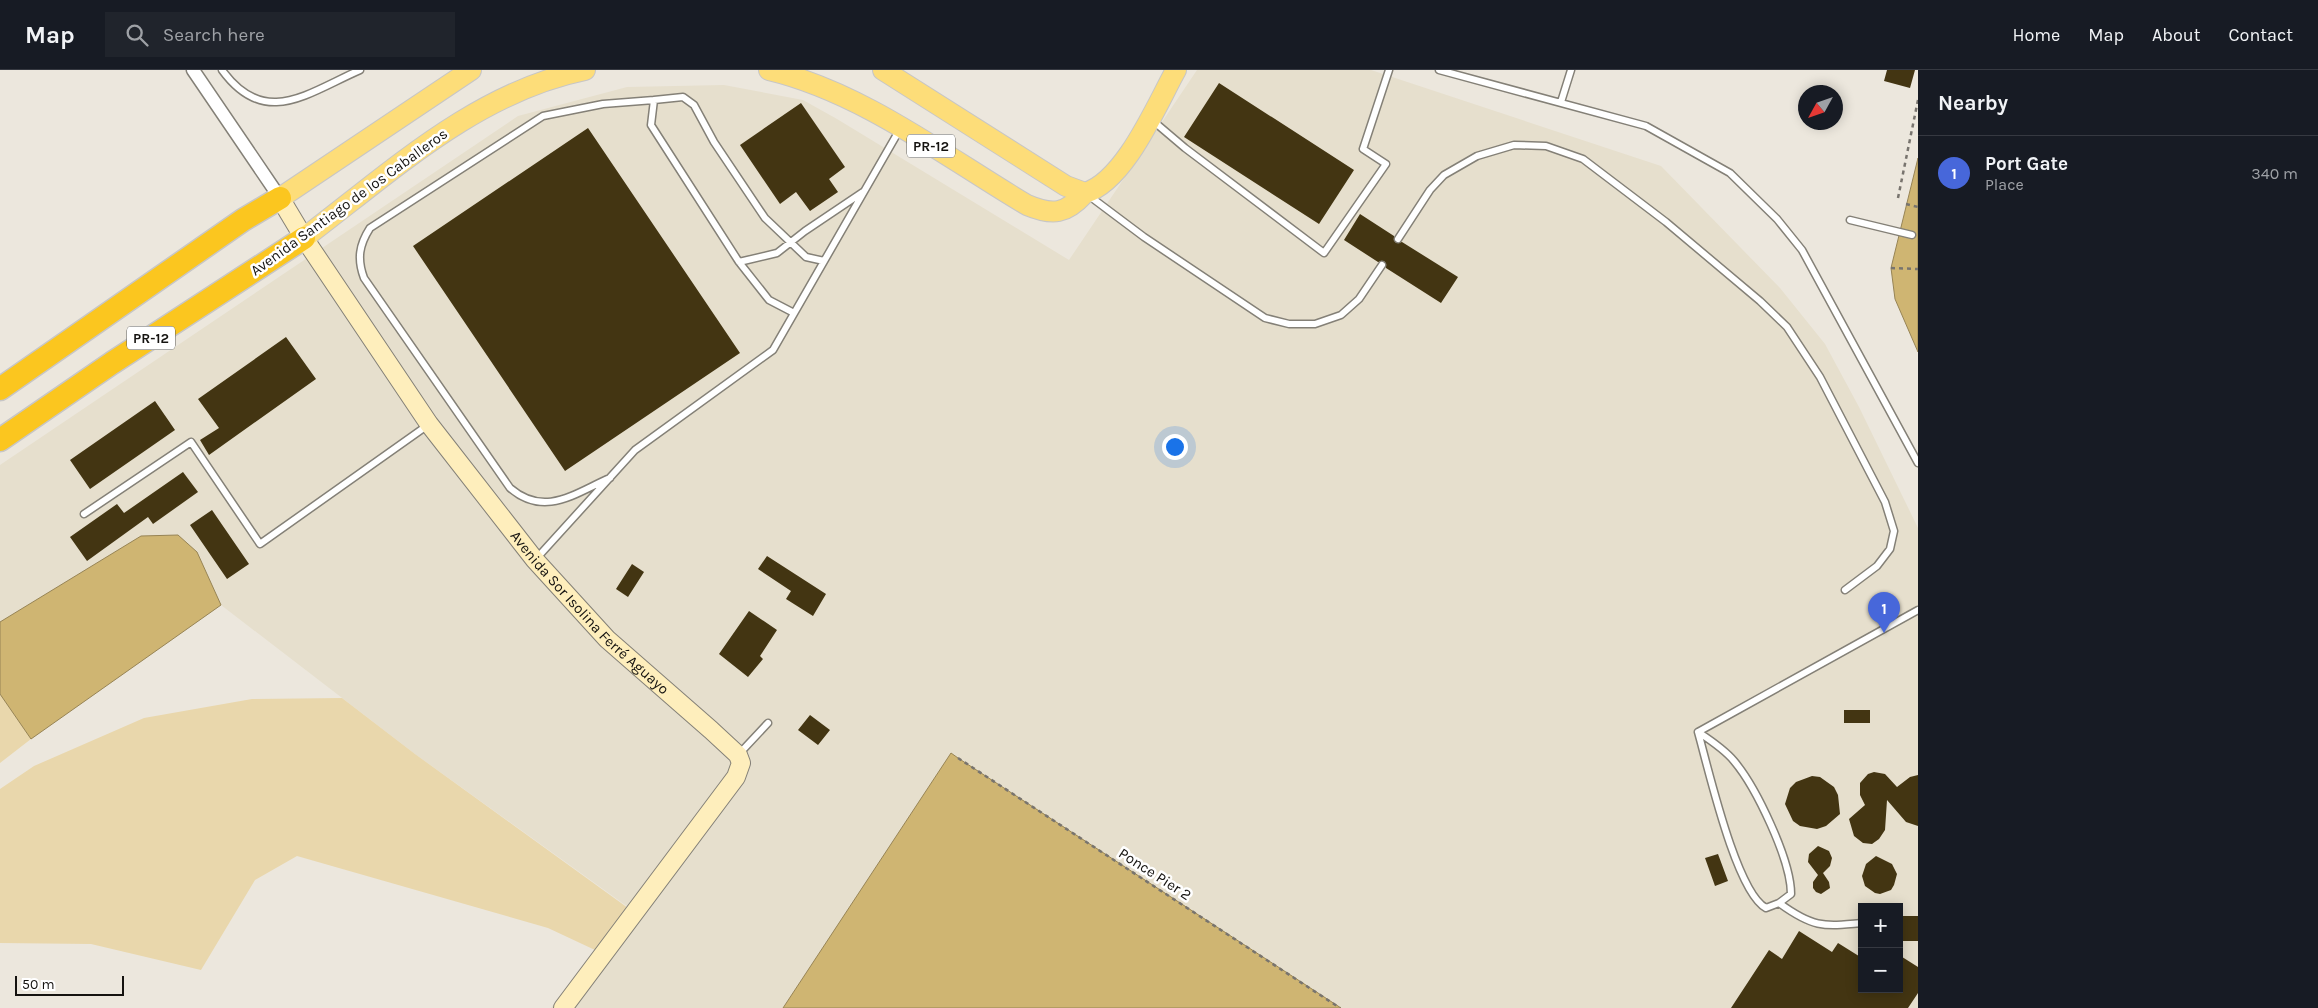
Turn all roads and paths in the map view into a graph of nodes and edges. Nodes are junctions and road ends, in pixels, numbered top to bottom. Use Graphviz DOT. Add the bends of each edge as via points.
graph roads {
  1 [pos="193,70"];
  2 [pos="222,70"];
  3 [pos="360,70"];
  4 [pos="471,70"];
  5 [pos="584,70"];
  6 [pos="769,70"];
  7 [pos="883,70"];
  8 [pos="1176,70"];
  9 [pos="1389,70"];
  10 [pos="1439,70"];
  11 [pos="1571,70"];
  12 [pos="654,100"];
  13 [pos="1918,100"];
  14 [pos="1562,102"];
  15 [pos="1150,117"];
  16 [pos="900,128"];
  17 [pos="864,191"];
  18 [pos="1085,193"];
  19 [pos="280,198"];
  20 [pos="1898,198"];
  21 [pos="1906,204"];
  22 [pos="1918,207"];
  23 [pos="1850,220"];
  24 [pos="1912,235"];
  25 [pos="304,238"];
  26 [pos="1398,239"];
  27 [pos="792,242"];
  28 [pos="824,261"];
  29 [pos="739,262"];
  30 [pos="1382,265"];
  31 [pos="1891,268"];
  32 [pos="1918,269"];
  33 [pos="794,313"];
  34 [pos="0,389"];
  35 [pos="429,424"];
  36 [pos="0,440"];
  37 [pos="1918,463"];
  38 [pos="610,478"];
  39 [pos="84,514"];
  40 [pos="535,560"];
  41 [pos="1845,590"];
  42 [pos="1918,610"];
  43 [pos="768,724"];
  44 [pos="1698,732"];
  45 [pos="738,755"];
  46 [pos="958,758"];
  47 [pos="1779,903"];
  48 [pos="1858,923"];
  49 [pos="563,1008"];
  50 [pos="1340,1008"];
  1 -- 19 [label="street"];
  2 -- 3 [label="lane" via="246,96 270,104 302,96"];
  4 -- 19 [label="main road, PR-12"];
  5 -- 25 [label="main road, Avenida Santiago de los Caballeros / PR-12" via="524,89 476,114 430,143"];
  6 -- 16 [label="main road, PR-12" via="824,87"];
  7 -- 18 [label="main road, PR-12" via="1066,186"];
  8 -- 15 [label="main road, PR-12"];
  9 -- 15 [label="lane" via="1364,149 1386,164 1324,253 1185,148"];
  10 -- 14 [label="lane"];
  11 -- 14 [label="lane"];
  12 -- 27 [label="lane" via="682,97 694,105 714,142 765,218"];
  12 -- 29 [label="lane" via="651,125"];
  12 -- 38 [label="lane" via="603,104 543,116 378,221 364,237 359,256 364,278 510,488 527,500 547,504"];
  13 -- 20 [label="path"];
  14 -- 37 [label="lane" via="1646,126 1730,173 1763,206 1802,250"];
  15 -- 18 [label="main road, PR-12" via="1117,172 1100,188"];
  16 -- 17 [label="lane"];
  16 -- 18 [label="main road, PR-12" via="1043,212 1066,209"];
  17 -- 27 [label="lane"];
  17 -- 28 [label="lane"];
  18 -- 30 [label="lane" via="1144,238 1265,318 1289,324 1314,324 1341,315 1359,298"];
  19 -- 25 [label="street, Avenida Sor Isolina Ferré Aguayo"];
  19 -- 34 [label="highway, PR-12" via="243,220"];
  21 -- 22 [label="path"];
  23 -- 24 [label="lane"];
  25 -- 35 [label="street, Avenida Sor Isolina Ferré Aguayo"];
  25 -- 36 [label="highway, Avenida Santiago de los Caballeros / PR-12"];
  26 -- 41 [label="lane" via="1430,190 1444,176 1477,156 1514,145 1546,146 1583,159 1666,222 1787,327 1820,378 1885,502 1894,531 1890,549 1876,566"];
  27 -- 28 [label="lane" via="806,257"];
  27 -- 29 [label="lane" via="777,253"];
  28 -- 33 [label="lane"];
  29 -- 33 [label="lane" via="768,300"];
  31 -- 32 [label="path"];
  33 -- 38 [label="lane" via="773,350 635,450"];
  35 -- 39 [label="lane" via="260,544 191,442"];
  35 -- 40 [label="street, Avenida Sor Isolina Ferré Aguayo"];
  38 -- 40 [label="lane"];
  40 -- 45 [label="street, Avenida Sor Isolina Ferré Aguayo" via="607,639"];
  42 -- 44 [label="lane"];
  43 -- 45 [label="lane"];
  44 -- 47 [label="lane" via="1718,806 1746,884 1760,905 1766,908"];
  44 -- 47 [label="lane" via="1732,758 1747,777 1791,880 1792,894"];
  45 -- 49 [label="street" via="741,763 736,777"];
  46 -- 50 [label="path, Ponce Pier 2"];
  47 -- 48 [label="lane" via="1800,918 1821,926"];
}
